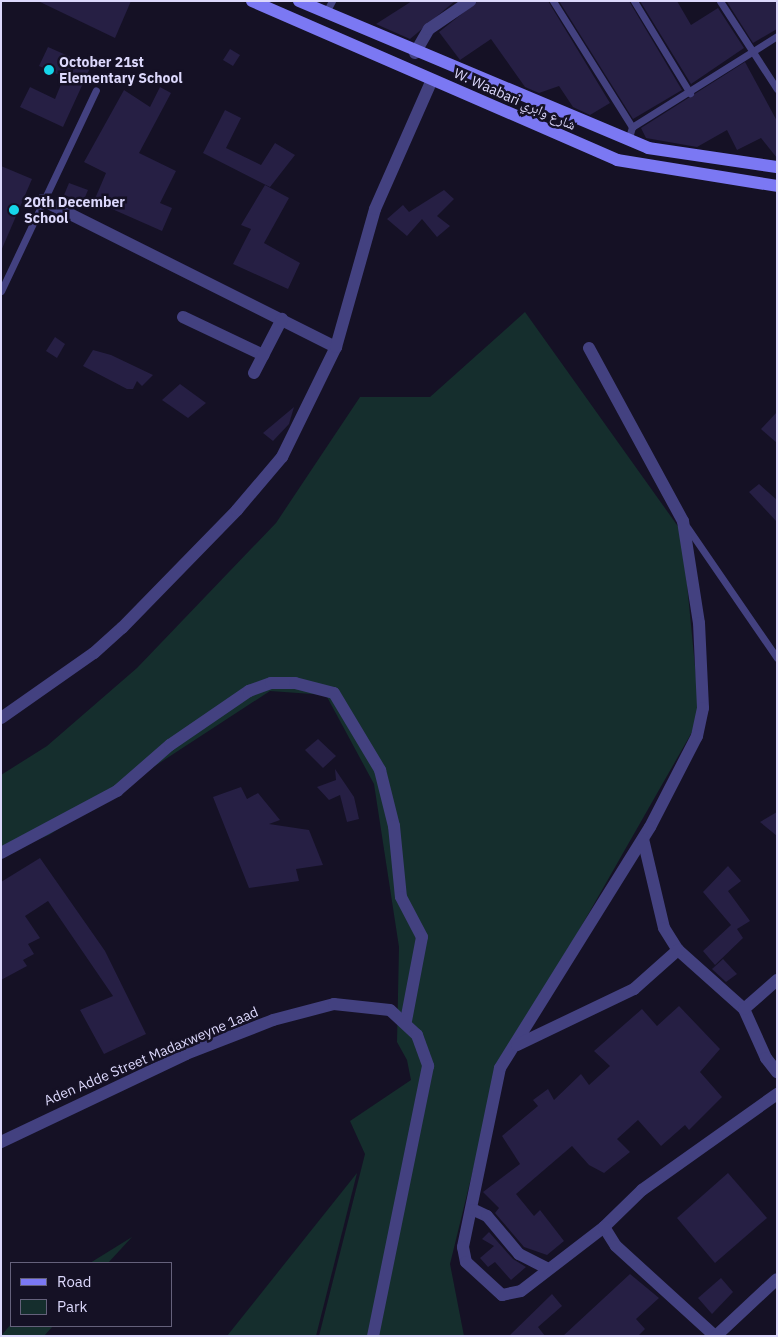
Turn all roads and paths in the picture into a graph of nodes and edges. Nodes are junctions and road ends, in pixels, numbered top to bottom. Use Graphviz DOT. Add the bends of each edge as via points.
graph roads {
  1 [pos="252,1"];
  2 [pos="299,1"];
  3 [pos="332,1"];
  4 [pos="553,1"];
  5 [pos="634,1"];
  6 [pos="720,1"];
  7 [pos="464,3"];
  8 [pos="325,14"];
  9 [pos="777,36"];
  10 [pos="752,51"];
  11 [pos="415,53"];
  12 [pos="432,80"];
  13 [pos="777,89"];
  14 [pos="96,90"];
  15 [pos="690,93"];
  16 [pos="632,127"];
  17 [pos="628,141"];
  18 [pos="777,167"];
  19 [pos="777,186"];
  20 [pos="42,200"];
  21 [pos="1,291"];
  22 [pos="183,317"];
  23 [pos="282,319"];
  24 [pos="336,347"];
  25 [pos="589,348"];
  26 [pos="263,355"];
  27 [pos="254,373"];
  28 [pos="683,521"];
  29 [pos="777,658"];
  30 [pos="1,718"];
  31 [pos="643,839"];
  32 [pos="1,853"];
  33 [pos="678,950"];
  34 [pos="777,980"];
  35 [pos="744,1009"];
  36 [pos="406,1021"];
  37 [pos="517,1045"];
  38 [pos="777,1072"];
  39 [pos="777,1094"];
  40 [pos="1,1142"];
  41 [pos="474,1210"];
  42 [pos="604,1227"];
  43 [pos="547,1268"];
  44 [pos="777,1278"];
  45 [pos="374,1336"];
  46 [pos="716,1336"];
  1 -- 12 [label="main road, W. Waabari شارع وابري"];
  2 -- 8 [label="main road, W. Waabari شارع وابري"];
  3 -- 8 [label="lane"];
  4 -- 16 [label="lane"];
  5 -- 15 [label="lane"];
  6 -- 10 [label="lane"];
  7 -- 11 [label="street" via="429,29"];
  8 -- 11 [label="main road, W. Waabari شارع وابري"];
  9 -- 10 [label="lane"];
  10 -- 13 [label="lane"];
  10 -- 15 [label="lane"];
  11 -- 17 [label="main road, W. Waabari شارع وابري"];
  12 -- 19 [label="main road, W. Waabari شارع وابري" via="617,160"];
  12 -- 24 [label="street" via="375,209"];
  14 -- 20 [label="lane"];
  15 -- 16 [label="lane"];
  16 -- 17 [label="lane"];
  17 -- 18 [label="main road, W. Waabari شارع وابري" via="689,157"];
  20 -- 21 [label="lane"];
  20 -- 23 [label="street"];
  22 -- 26 [label="street"];
  23 -- 24 [label="street"];
  23 -- 26 [label="street"];
  24 -- 30 [label="street" via="296,434 237,510 94,653"];
  25 -- 28 [label="street"];
  26 -- 27 [label="street"];
  28 -- 29 [label="lane"];
  28 -- 31 [label="street" via="699,623 703,708 682,767"];
  31 -- 33 [label="street" via="664,928"];
  31 -- 37 [label="street"];
  32 -- 36 [label="street" via="118,791 170,745 249,691 271,683 294,682 334,693 380,770 394,826 401,897 422,937"];
  33 -- 35 [label="street"];
  33 -- 37 [label="street" via="634,989"];
  34 -- 35 [label="street"];
  35 -- 38 [label="street"];
  36 -- 40 [label="street, Aden Adde Street Madaxweyne 1aad" via="390,1010 356,1004 334,1004 273,1020 186,1054"];
  36 -- 45 [label="street, Aden Adde Street Madaxweyne 1aad" via="424,1051 426,1088"];
  37 -- 41 [label="street" via="500,1068"];
  39 -- 42 [label="street" via="642,1190"];
  41 -- 43 [label="street" via="487,1216 519,1254"];
  41 -- 43 [label="street" via="463,1247 466,1262 476,1275 502,1295 512,1294"];
  42 -- 43 [label="street"];
  42 -- 46 [label="street" via="616,1246"];
  44 -- 46 [label="street"];
}
